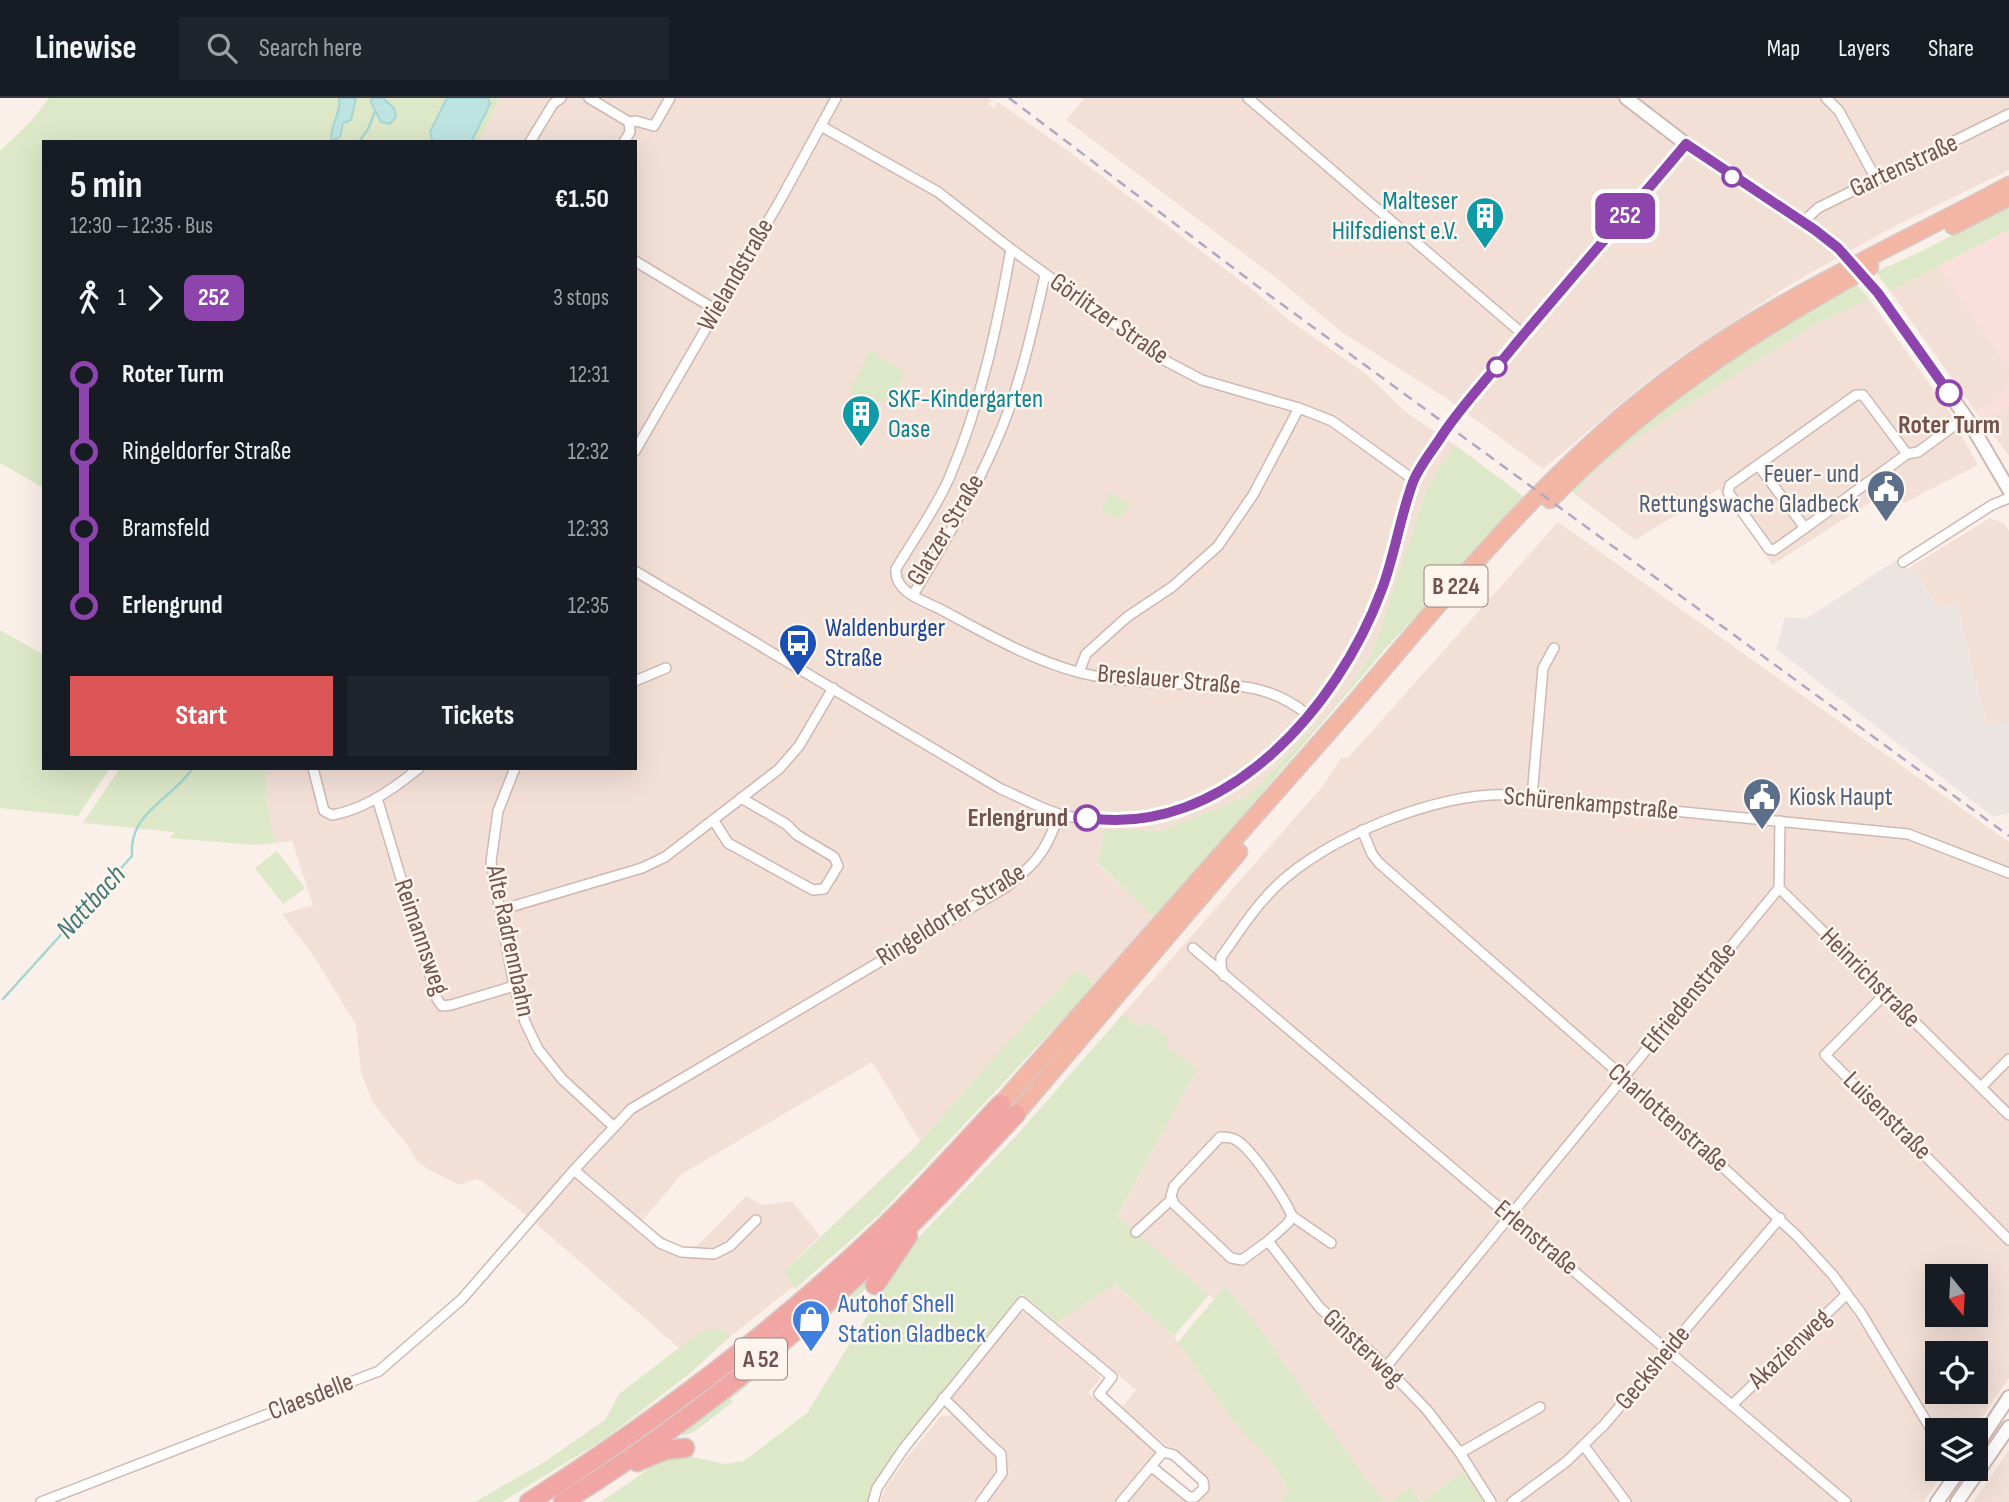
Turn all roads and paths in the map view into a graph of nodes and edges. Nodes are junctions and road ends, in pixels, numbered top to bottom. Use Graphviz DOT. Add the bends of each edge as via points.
graph roads {
  1 [pos="561,98"];
  2 [pos="589,98"];
  3 [pos="670,98"];
  4 [pos="836,98"];
  5 [pos="1248,98"];
  6 [pos="1626,98"];
  7 [pos="1826,98"];
  8 [pos="2009,114"];
  9 [pos="629,122"];
  10 [pos="821,125"];
  11 [pos="531,140"];
  12 [pos="625,140"];
  13 [pos="1686,144"];
  14 [pos="1876,179"];
  15 [pos="2009,185"];
  16 [pos="2009,197"];
  17 [pos="1802,223"];
  18 [pos="1011,249"];
  19 [pos="637,262"];
  20 [pos="1045,275"];
  21 [pos="716,310"];
  22 [pos="1524,334"];
  23 [pos="1299,408"];
  24 [pos="1966,417"];
  25 [pos="637,448"];
  26 [pos="1907,454"];
  27 [pos="1758,466"];
  28 [pos="1414,480"];
  29 [pos="2008,486"];
  30 [pos="2004,500"];
  31 [pos="1805,528"];
  32 [pos="1903,562"];
  33 [pos="637,572"];
  34 [pos="913,595"];
  35 [pos="1554,648"];
  36 [pos="666,668"];
  37 [pos="1079,672"];
  38 [pos="637,680"];
  39 [pos="833,688"];
  40 [pos="1308,715"];
  41 [pos="314,770"];
  42 [pos="416,770"];
  43 [pos="514,770"];
  44 [pos="1532,797"];
  45 [pos="377,798"];
  46 [pos="741,798"];
  47 [pos="1059,814"];
  48 [pos="714,821"];
  49 [pos="1780,821"];
  50 [pos="1362,830"];
  51 [pos="2009,873"];
  52 [pos="1779,888"];
  53 [pos="500,910"];
  54 [pos="1193,948"];
  55 [pos="1224,976"];
  56 [pos="514,986"];
  57 [pos="1886,993"];
  58 [pos="2009,1059"];
  59 [pos="1623,1078"];
  60 [pos="1981,1087"];
  61 [pos="1008,1109"];
  62 [pos="2009,1115"];
  63 [pos="613,1126"];
  64 [pos="574,1170"];
  65 [pos="1172,1199"];
  66 [pos="918,1216"];
  67 [pos="1292,1216"];
  68 [pos="1509,1216"];
  69 [pos="1780,1218"];
  70 [pos="532,1219"];
  71 [pos="756,1220"];
  72 [pos="1136,1232"];
  73 [pos="2009,1240"];
  74 [pos="1268,1241"];
  75 [pos="1331,1243"];
  76 [pos="876,1285"];
  77 [pos="1847,1294"];
  78 [pos="1669,1351"];
  79 [pos="1386,1367"];
  80 [pos="2009,1397"];
  81 [pos="943,1398"];
  82 [pos="1732,1405"];
  83 [pos="1540,1407"];
  84 [pos="1925,1420"];
  85 [pos="2009,1427"];
  86 [pos="1988,1429"];
  87 [pos="1584,1446"];
  88 [pos="685,1447"];
  89 [pos="1163,1452"];
  90 [pos="1460,1453"];
  91 [pos="1152,1467"];
  92 [pos="1952,1481"];
  93 [pos="590,1485"];
  94 [pos="1124,1499"];
  95 [pos="41,1502"];
  96 [pos="528,1502"];
  97 [pos="563,1502"];
  98 [pos="873,1502"];
  99 [pos="981,1502"];
  100 [pos="1491,1502"];
  101 [pos="1512,1502"];
  102 [pos="1626,1502"];
  103 [pos="1846,1502"];
  104 [pos="1937,1502"];
  105 [pos="1957,1502"];
  1 -- 11 [label="street" via="552,104"];
  2 -- 9 [label="street"];
  3 -- 9 [label="street" via="654,127"];
  4 -- 10 [label="street, Wielandstraße"];
  5 -- 22 [label="street"];
  6 -- 13 [label="street"];
  7 -- 14 [label="street" via="1839,111"];
  8 -- 14 [label="street, Gartenstraße"];
  9 -- 12 [label="street"];
  10 -- 18 [label="street, Görlitzer Straße" via="938,192"];
  10 -- 21 [label="street, Wielandstraße"];
  13 -- 17 [label="street"];
  13 -- 22 [label="street"];
  14 -- 17 [label="street, Gartenstraße" via="1818,208"];
  15 -- 61 [label="highway, B 224" via="1809,288 1727,337 1650,393 1575,458 1449,594"];
  16 -- 61 [label="highway, B 224" via="1772,322 1656,403 1583,466 1458,599"];
  17 -- 24 [label="street, bridge" via="1838,248 1878,293"];
  18 -- 20 [label="street, Görlitzer Straße"];
  18 -- 34 [label="street, Glatzer Straße" via="979,398 949,479 896,569 898,584"];
  19 -- 21 [label="street"];
  20 -- 23 [label="street, Görlitzer Straße" via="1164,360 1202,380"];
  20 -- 34 [label="street, Glatzer Straße" via="1016,388 996,443"];
  21 -- 25 [label="street, Wielandstraße"];
  22 -- 28 [label="street" via="1442,435"];
  23 -- 28 [label="street, Görlitzer Straße" via="1332,421"];
  23 -- 37 [label="street" via="1253,495 1218,546 1086,654"];
  24 -- 26 [label="street" via="1918,452"];
  24 -- 29 [label="street"];
  26 -- 27 [label="street" via="1863,395 1856,395"];
  26 -- 31 [label="street"];
  27 -- 31 [label="street"];
  27 -- 31 [label="street" via="1730,485 1728,492 1769,549 1774,551"];
  28 -- 40 [label="street" via="1383,588 1366,626"];
  29 -- 30 [label="street"];
  30 -- 32 [label="street"];
  33 -- 39 [label="street"];
  34 -- 37 [label="street, Breslauer Straße" via="1036,658"];
  35 -- 44 [label="street" via="1544,668"];
  36 -- 38 [label="street"];
  37 -- 40 [label="street, Breslauer Straße" via="1126,681 1248,686 1291,701"];
  39 -- 46 [label="street" via="799,746 779,769"];
  39 -- 47 [label="street" via="1001,789"];
  40 -- 47 [label="street" via="1248,774 1185,808 1144,819"];
  41 -- 45 [label="street" via="324,811 332,815"];
  42 -- 45 [label="street"];
  43 -- 53 [label="street, Alte Radrennbahn" via="498,811 491,862"];
  44 -- 49 [label="street, Schürenkampstraße"];
  44 -- 50 [label="street, Schürenkampstraße" via="1490,795 1453,800"];
  45 -- 56 [label="street, Reimannsweg" via="436,999 442,1006 451,1005"];
  46 -- 48 [label="street"];
  46 -- 48 [label="street" via="834,857 838,866 824,889 813,890 728,843"];
  47 -- 63 [label="street, Ringeldorfer Straße" via="1050,840 1029,869 1006,887 651,1096"];
  48 -- 53 [label="street" via="642,868"];
  49 -- 51 [label="street, Schürenkampstraße" via="1908,834"];
  49 -- 52 [label="street"];
  50 -- 55 [label="street, Schürenkampstraße" via="1322,851 1266,895 1222,957"];
  50 -- 59 [label="street, Charlottenstraße" via="1379,863"];
  52 -- 57 [label="street, Heinrichstraße"];
  52 -- 59 [label="street, Elfriedenstraße"];
  53 -- 56 [label="street, Alte Radrennbahn"];
  54 -- 55 [label="street, Erlenstraße"];
  55 -- 68 [label="street, Erlenstraße"];
  56 -- 63 [label="street, Alte Radrennbahn" via="524,1022 538,1048 562,1079"];
  57 -- 60 [label="street, Heinrichstraße"];
  57 -- 73 [label="street, Luisenstraße" via="1825,1055"];
  58 -- 60 [label="street"];
  59 -- 68 [label="street, Elfriedenstraße"];
  59 -- 69 [label="street, Charlottenstraße"];
  60 -- 62 [label="street, Heinrichstraße"];
  61 -- 66 [label="highway, A 52"];
  61 -- 96 [label="highway, A 52" via="760,1337 628,1438"];
  63 -- 64 [label="street, Ringeldorfer Straße"];
  64 -- 70 [label="street, Ringeldorfer Straße"];
  64 -- 71 [label="street" via="660,1243 681,1252 714,1254 730,1246"];
  65 -- 67 [label="street" via="1174,1186 1216,1139 1229,1137 1240,1143 1263,1171"];
  65 -- 72 [label="street"];
  65 -- 74 [label="street" via="1234,1260 1242,1260"];
  66 -- 76 [label="highway"];
  66 -- 93 [label="highway, A 52" via="769,1353"];
  67 -- 74 [label="street"];
  67 -- 75 [label="street"];
  68 -- 78 [label="street, Erlenstraße"];
  68 -- 79 [label="street, Elfriedenstraße"];
  69 -- 77 [label="street, Charlottenstraße"];
  69 -- 78 [label="street, Gecksheide"];
  70 -- 95 [label="street, Claesdelle" via="462,1299 379,1371"];
  74 -- 79 [label="street, Ginsterweg" via="1320,1308"];
  77 -- 82 [label="street, Akazienweg"];
  77 -- 84 [label="street, Charlottenstraße"];
  78 -- 82 [label="street, Erlenstraße"];
  78 -- 87 [label="street, Gecksheide"];
  79 -- 90 [label="street, Ginsterweg"];
  80 -- 86 [label="street"];
  81 -- 89 [label="street" via="1022,1302 1112,1377 1099,1394"];
  81 -- 98 [label="street" via="877,1488"];
  81 -- 99 [label="street" via="1001,1454 1002,1474"];
  82 -- 103 [label="street, Erlenstraße"];
  83 -- 90 [label="street"];
  85 -- 105 [label="street"];
  87 -- 101 [label="street, Gecksheide"];
  87 -- 102 [label="street"];
  88 -- 93 [label="highway" via="666,1450"];
  89 -- 91 [label="street"];
  89 -- 91 [label="street" via="1174,1455 1203,1481 1200,1494 1189,1497"];
  90 -- 100 [label="street, Ginsterweg"];
  91 -- 94 [label="street"];
  92 -- 104 [label="street"];
  93 -- 97 [label="highway, A 52"];
}
